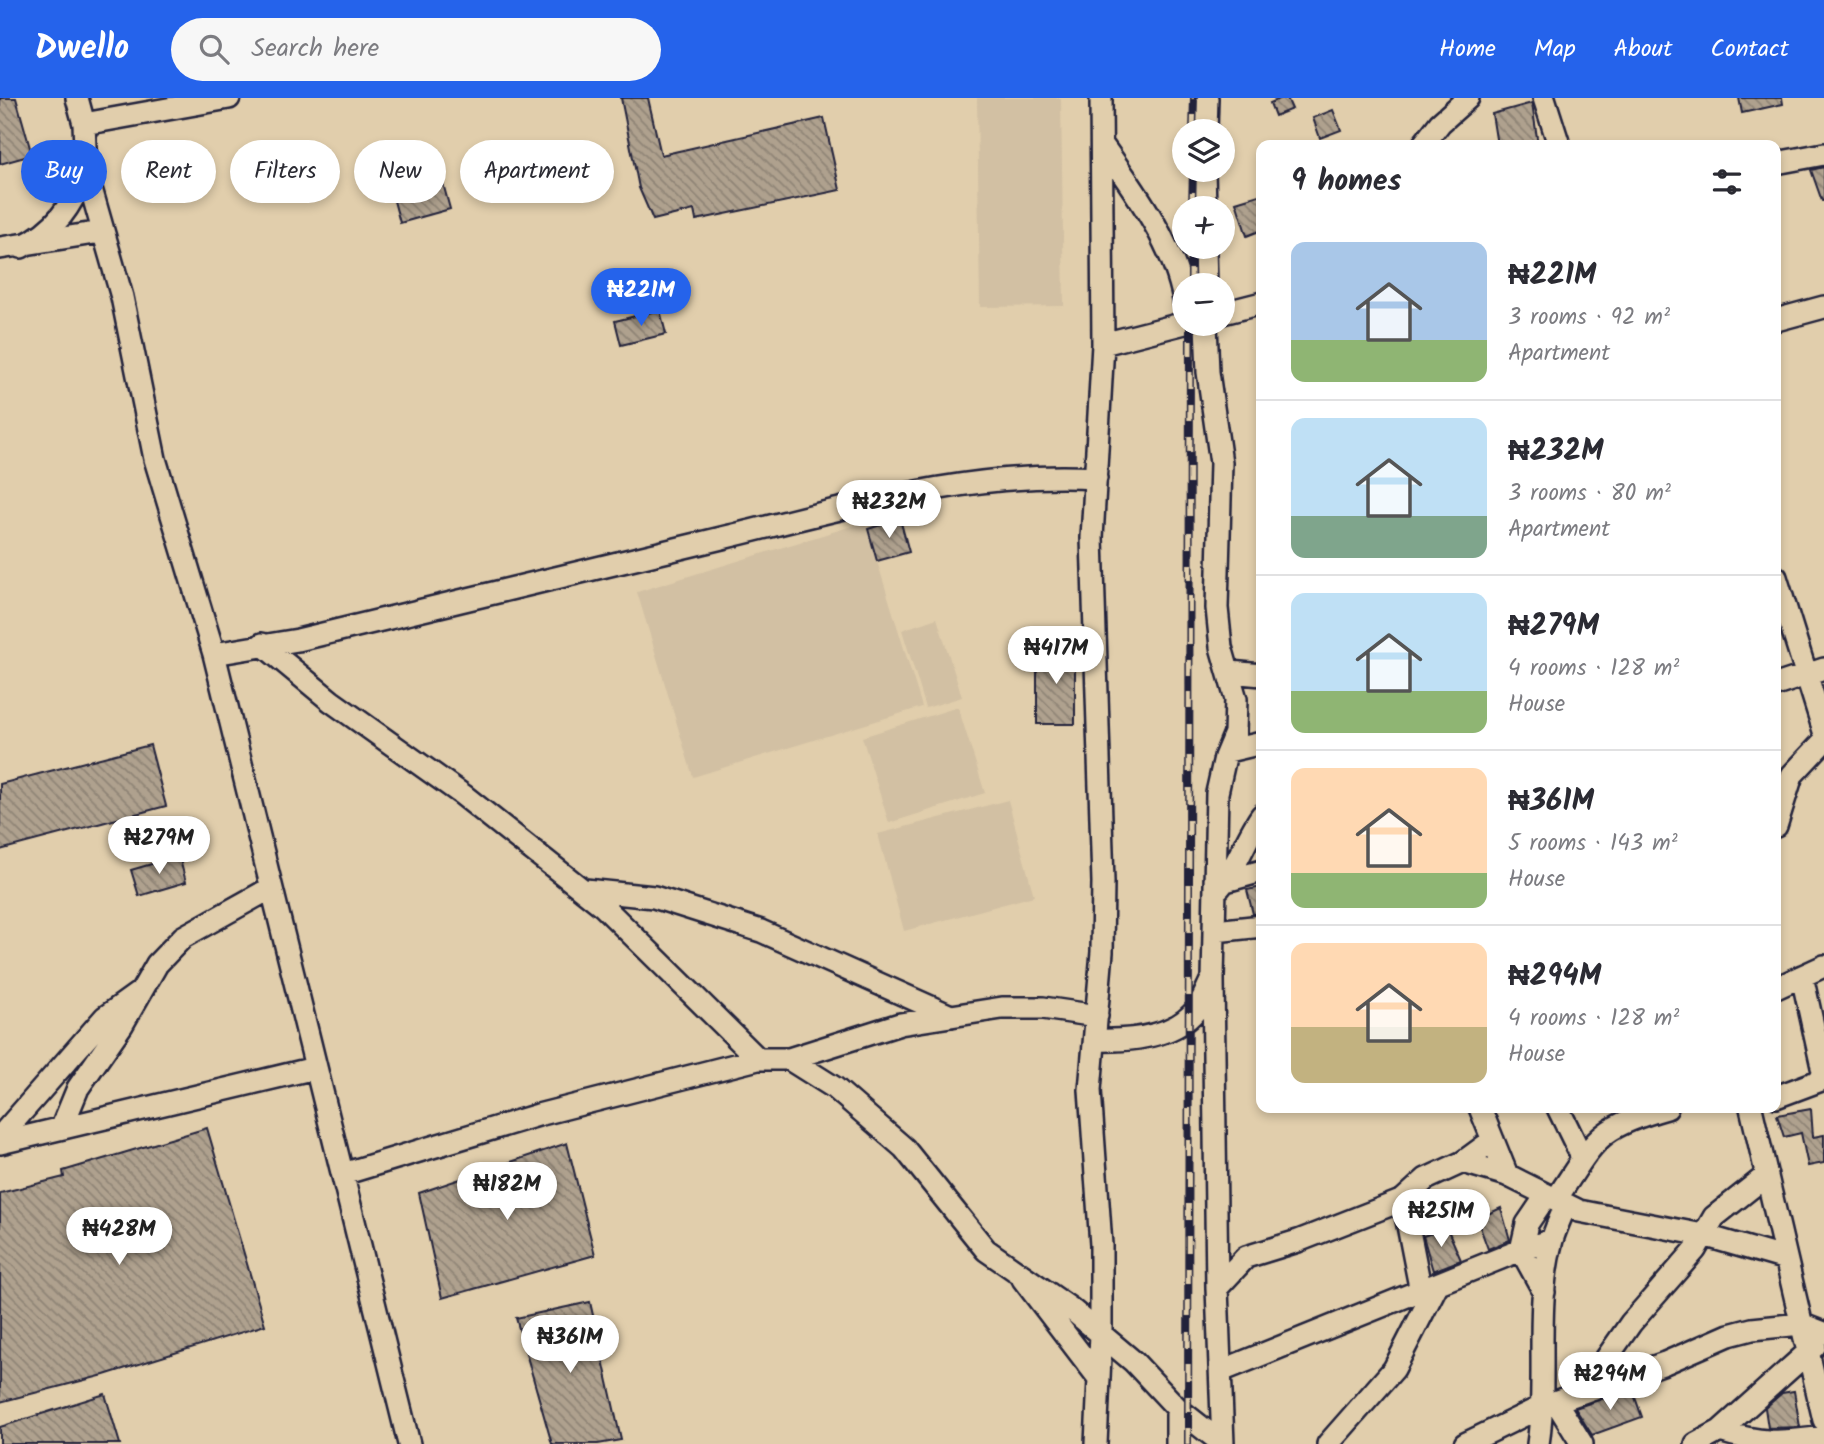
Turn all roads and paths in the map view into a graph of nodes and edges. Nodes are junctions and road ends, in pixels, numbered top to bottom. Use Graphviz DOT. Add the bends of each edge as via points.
graph roads {
  1 [pos="78,98"];
  2 [pos="229,98"];
  3 [pos="1101,98"];
  4 [pos="1207,98"];
  5 [pos="1468,98"];
  6 [pos="1545,98"];
  7 [pos="1206,119"];
  8 [pos="84,124"];
  9 [pos="85,140"];
  10 [pos="1427,140"];
  11 [pos="1559,140"];
  12 [pos="1103,146"];
  13 [pos="1824,154"];
  14 [pos="1781,162"];
  15 [pos="72,203"];
  16 [pos="94,203"];
  17 [pos="101,232"];
  18 [pos="11,248"];
  19 [pos="1178,273"];
  20 [pos="1256,305"];
  21 [pos="1824,307"];
  22 [pos="1235,310"];
  23 [pos="1781,319"];
  24 [pos="1172,326"];
  25 [pos="1206,336"];
  26 [pos="1103,344"];
  27 [pos="1096,478"];
  28 [pos="1781,589"];
  29 [pos="262,644"];
  30 [pos="214,654"];
  31 [pos="1230,672"];
  32 [pos="1816,672"];
  33 [pos="1256,674"];
  34 [pos="1781,683"];
  35 [pos="1824,731"];
  36 [pos="1824,741"];
  37 [pos="1256,744"];
  38 [pos="1228,751"];
  39 [pos="1781,811"];
  40 [pos="1256,824"];
  41 [pos="1256,873"];
  42 [pos="1221,886"];
  43 [pos="271,888"];
  44 [pos="584,890"];
  45 [pos="1256,927"];
  46 [pos="1215,931"];
  47 [pos="1824,966"];
  48 [pos="1802,976"];
  49 [pos="1213,979"];
  50 [pos="1781,986"];
  51 [pos="138,993"];
  52 [pos="951,1016"];
  53 [pos="1097,1016"];
  54 [pos="1094,1040"];
  55 [pos="758,1059"];
  56 [pos="789,1059"];
  57 [pos="315,1068"];
  58 [pos="1824,1078"];
  59 [pos="1781,1095"];
  60 [pos="1482,1113"];
  61 [pos="1561,1113"];
  62 [pos="1654,1113"];
  63 [pos="1752,1113"];
  64 [pos="62,1127"];
  65 [pos="0,1137"];
  66 [pos="1493,1140"];
  67 [pos="0,1143"];
  68 [pos="1582,1157"];
  69 [pos="1463,1162"];
  70 [pos="343,1174"];
  71 [pos="1767,1175"];
  72 [pos="1509,1176"];
  73 [pos="1403,1200"];
  74 [pos="1556,1200"];
  75 [pos="1527,1224"];
  76 [pos="1703,1235"];
  77 [pos="1552,1240"];
  78 [pos="1521,1250"];
  79 [pos="1787,1259"];
  80 [pos="1022,1278"];
  81 [pos="1217,1288"];
  82 [pos="1429,1288"];
  83 [pos="1544,1292"];
  84 [pos="1801,1325"];
  85 [pos="1824,1333"];
  86 [pos="1101,1334"];
  87 [pos="1824,1339"];
  88 [pos="1807,1353"];
  89 [pos="1221,1371"];
  90 [pos="1098,1377"];
  91 [pos="1583,1392"];
  92 [pos="1550,1404"];
  93 [pos="1177,1408"];
  94 [pos="1824,1420"];
  95 [pos="1720,1431"];
  96 [pos="1824,1437"];
  97 [pos="409,1444"];
  98 [pos="1096,1444"];
  99 [pos="1177,1444"];
  100 [pos="1223,1444"];
  101 [pos="1328,1444"];
  102 [pos="1465,1444"];
  103 [pos="1538,1444"];
  104 [pos="1582,1444"];
  105 [pos="1696,1444"];
  1 -- 8 [label="street"];
  2 -- 8 [label="street"];
  3 -- 12 [label="street"];
  4 -- 7 [label="street"];
  5 -- 10 [label="street"];
  6 -- 11 [label="street"];
  8 -- 9 [label="street"];
  12 -- 19 [label="street" via="1143,204"];
  12 -- 26 [label="street"];
  13 -- 14 [label="street"];
  15 -- 18 [label="street" via="55,226"];
  16 -- 17 [label="street"];
  17 -- 18 [label="street"];
  17 -- 30 [label="street" via="122,297 155,458"];
  20 -- 22 [label="street"];
  21 -- 23 [label="street"];
  24 -- 26 [label="street"];
  25 -- 31 [label="street" via="1221,463 1217,608 1221,647"];
  26 -- 27 [label="street"];
  27 -- 29 [label="street" via="990,481 899,496 298,640"];
  27 -- 53 [label="street" via="1093,538 1102,882"];
  28 -- 32 [label="street"];
  29 -- 30 [label="street"];
  29 -- 44 [label="street"];
  30 -- 43 [label="street"];
  31 -- 33 [label="street"];
  31 -- 38 [label="street" via="1236,699 1235,733"];
  32 -- 34 [label="street"];
  32 -- 35 [label="street"];
  36 -- 39 [label="street" via="1793,775"];
  37 -- 38 [label="street"];
  38 -- 42 [label="street" via="1217,793"];
  40 -- 42 [label="street"];
  41 -- 42 [label="street"];
  42 -- 46 [label="street"];
  43 -- 51 [label="street" via="183,937"];
  43 -- 57 [label="street"];
  44 -- 52 [label="street" via="654,897 761,931"];
  44 -- 55 [label="street"];
  45 -- 46 [label="street"];
  46 -- 49 [label="street"];
  47 -- 48 [label="street"];
  48 -- 50 [label="street"];
  48 -- 58 [label="street"];
  49 -- 54 [label="street" via="1198,1007 1177,1024 1135,1040"];
  49 -- 81 [label="street"];
  51 -- 64 [label="street" via="122,1025 78,1088"];
  51 -- 65 [label="street" via="105,1017"];
  52 -- 53 [label="street" via="1002,1008"];
  52 -- 56 [label="street" via="871,1032"];
  53 -- 54 [label="street"];
  54 -- 86 [label="street" via="1090,1090 1101,1245"];
  55 -- 56 [label="street"];
  55 -- 70 [label="street" via="538,1115"];
  56 -- 80 [label="street" via="835,1088 904,1148 986,1250"];
  57 -- 64 [label="street"];
  57 -- 70 [label="street"];
  58 -- 59 [label="street"];
  60 -- 66 [label="street"];
  61 -- 68 [label="street"];
  62 -- 68 [label="street" via="1605,1131"];
  63 -- 71 [label="street"];
  64 -- 67 [label="street"];
  66 -- 69 [label="street"];
  66 -- 72 [label="street"];
  68 -- 74 [label="street"];
  69 -- 72 [label="street"];
  69 -- 73 [label="street" via="1426,1179"];
  70 -- 97 [label="street"];
  71 -- 76 [label="street" via="1714,1217"];
  71 -- 79 [label="street"];
  72 -- 74 [label="street"];
  72 -- 75 [label="street"];
  73 -- 81 [label="street" via="1246,1257"];
  73 -- 82 [label="street"];
  74 -- 75 [label="street"];
  74 -- 76 [label="street" via="1579,1211"];
  74 -- 77 [label="street"];
  75 -- 78 [label="street"];
  76 -- 79 [label="street"];
  76 -- 91 [label="street" via="1682,1268 1631,1323"];
  77 -- 78 [label="street"];
  77 -- 83 [label="street"];
  78 -- 82 [label="street"];
  78 -- 83 [label="street"];
  79 -- 84 [label="street"];
  80 -- 86 [label="street" via="1040,1286"];
  80 -- 90 [label="street"];
  81 -- 89 [label="street"];
  82 -- 89 [label="street"];
  82 -- 101 [label="street" via="1394,1369"];
  83 -- 92 [label="street"];
  84 -- 85 [label="street"];
  84 -- 88 [label="street"];
  84 -- 91 [label="street" via="1729,1335"];
  86 -- 90 [label="street"];
  86 -- 93 [label="street"];
  87 -- 88 [label="street"];
  88 -- 94 [label="street"];
  88 -- 95 [label="street"];
  89 -- 100 [label="street"];
  90 -- 98 [label="street"];
  91 -- 92 [label="street"];
  92 -- 102 [label="street"];
  92 -- 103 [label="street"];
  92 -- 104 [label="street"];
  93 -- 99 [label="street"];
  93 -- 100 [label="street"];
  95 -- 96 [label="street" via="1774,1444"];
  95 -- 105 [label="street"];
}
